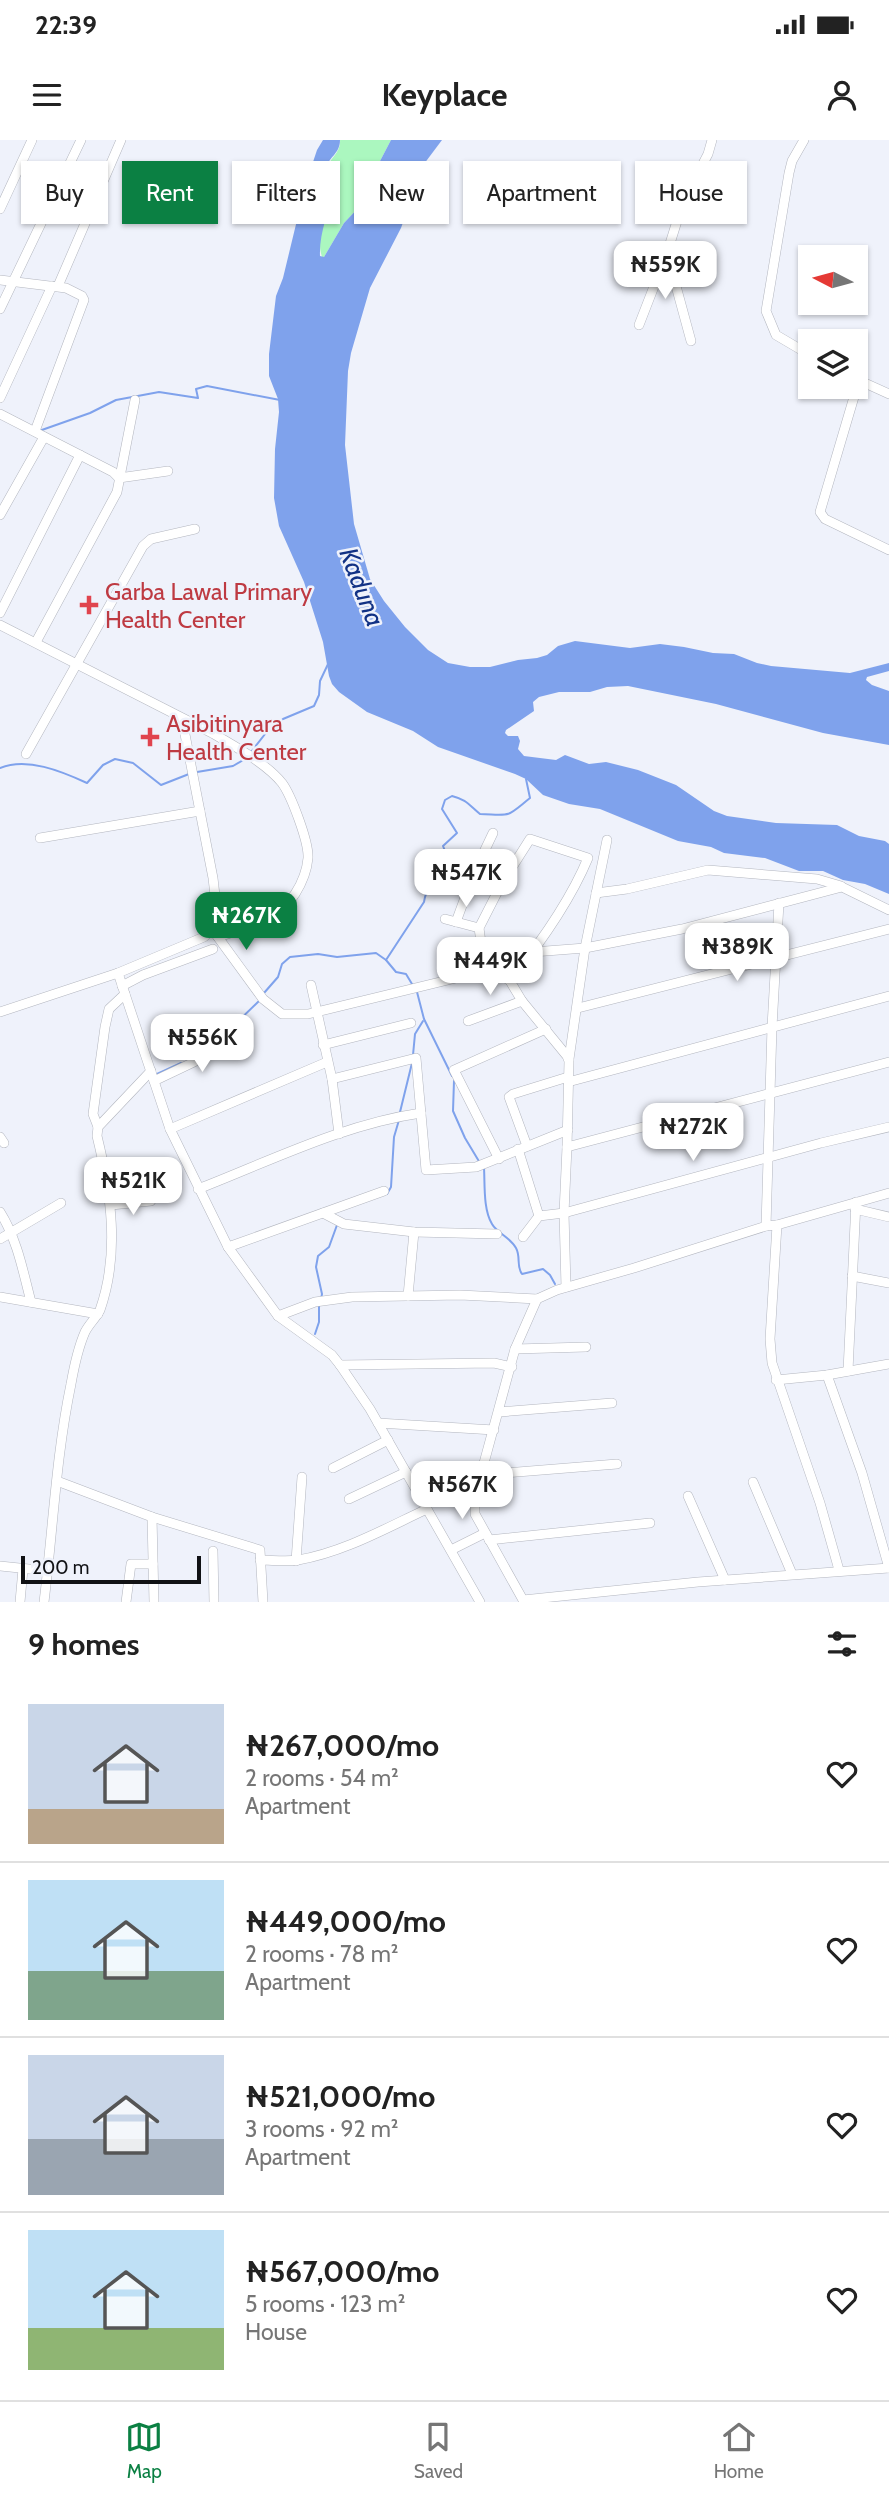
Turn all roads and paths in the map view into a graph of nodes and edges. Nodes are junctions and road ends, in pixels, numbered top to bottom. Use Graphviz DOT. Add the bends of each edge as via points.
graph roads {
  1 [pos="32,140"];
  2 [pos="80,140"];
  3 [pos="121,140"];
  4 [pos="712,140"];
  5 [pos="804,140"];
  6 [pos="0,209"];
  7 [pos="667,253"];
  8 [pos="0,280"];
  9 [pos="13,281"];
  10 [pos="55,286"];
  11 [pos="0,309"];
  12 [pos="639,325"];
  13 [pos="691,341"];
  14 [pos="798,348"];
  15 [pos="868,385"];
  16 [pos="889,394"];
  17 [pos="0,398"];
  18 [pos="852,399"];
  19 [pos="135,400"];
  20 [pos="1,418"];
  21 [pos="35,431"];
  22 [pos="44,437"];
  23 [pos="80,455"];
  24 [pos="169,471"];
  25 [pos="119,478"];
  26 [pos="0,515"];
  27 [pos="195,529"];
  28 [pos="889,550"];
  29 [pos="0,613"];
  30 [pos="0,625"];
  31 [pos="36,642"];
  32 [pos="76,663"];
  33 [pos="183,719"];
  34 [pos="26,754"];
  35 [pos="200,811"];
  36 [pos="493,833"];
  37 [pos="40,838"];
  38 [pos="607,840"];
  39 [pos="842,887"];
  40 [pos="596,892"];
  41 [pos="779,903"];
  42 [pos="889,909"];
  43 [pos="444,919"];
  44 [pos="456,922"];
  45 [pos="479,928"];
  46 [pos="889,929"];
  47 [pos="215,933"];
  48 [pos="585,947"];
  49 [pos="213,948"];
  50 [pos="533,952"];
  51 [pos="776,958"];
  52 [pos="485,971"];
  53 [pos="118,973"];
  54 [pos="510,981"];
  55 [pos="311,985"];
  56 [pos="124,990"];
  57 [pos="889,996"];
  58 [pos="522,1001"];
  59 [pos="578,1008"];
  60 [pos="316,1011"];
  61 [pos="0,1012"];
  62 [pos="468,1021"];
  63 [pos="411,1023"];
  64 [pos="772,1027"];
  65 [pos="546,1029"];
  66 [pos="229,1035"];
  67 [pos="323,1045"];
  68 [pos="569,1061"];
  69 [pos="327,1062"];
  70 [pos="889,1062"];
  71 [pos="153,1076"];
  72 [pos="332,1079"];
  73 [pos="568,1079"];
  74 [pos="771,1094"];
  75 [pos="421,1113"];
  76 [pos="98,1127"];
  77 [pos="889,1127"];
  78 [pos="170,1129"];
  79 [pos="568,1130"];
  80 [pos="339,1133"];
  81 [pos="522,1147"];
  82 [pos="568,1147"];
  83 [pos="769,1157"];
  84 [pos="499,1159"];
  85 [pos="198,1189"];
  86 [pos="384,1191"];
  87 [pos="889,1193"];
  88 [pos="151,1201"];
  89 [pos="61,1203"];
  90 [pos="111,1205"];
  91 [pos="856,1206"];
  92 [pos="0,1212"];
  93 [pos="323,1213"];
  94 [pos="565,1213"];
  95 [pos="539,1216"];
  96 [pos="889,1217"];
  97 [pos="777,1225"];
  98 [pos="766,1226"];
  99 [pos="11,1232"];
  100 [pos="414,1232"];
  101 [pos="497,1234"];
  102 [pos="523,1237"];
  103 [pos="0,1239"];
  104 [pos="228,1247"];
  105 [pos="852,1276"];
  106 [pos="889,1283"];
  107 [pos="566,1287"];
  108 [pos="408,1296"];
  109 [pos="0,1297"];
  110 [pos="537,1299"];
  111 [pos="31,1302"];
  112 [pos="98,1314"];
  113 [pos="278,1316"];
  114 [pos="586,1347"];
  115 [pos="515,1349"];
  116 [pos="889,1364"];
  117 [pos="340,1365"];
  118 [pos="512,1367"];
  119 [pos="848,1371"];
  120 [pos="827,1375"];
  121 [pos="776,1380"];
  122 [pos="612,1404"];
  123 [pos="499,1412"];
  124 [pos="378,1423"];
  125 [pos="494,1430"];
  126 [pos="388,1440"];
  127 [pos="617,1464"];
  128 [pos="333,1468"];
  129 [pos="406,1472"];
  130 [pos="480,1475"];
  131 [pos="302,1477"];
  132 [pos="57,1481"];
  133 [pos="753,1482"];
  134 [pos="688,1496"];
  135 [pos="349,1499"];
  136 [pos="428,1509"];
  137 [pos="152,1517"];
  138 [pos="650,1523"];
  139 [pos="487,1537"];
  140 [pos="450,1550"];
  141 [pos="213,1552"];
  142 [pos="260,1560"];
  143 [pos="296,1561"];
  144 [pos="153,1564"];
  145 [pos="0,1566"];
  146 [pos="889,1568"];
  147 [pos="23,1569"];
  148 [pos="839,1570"];
  149 [pos="48,1571"];
  150 [pos="792,1574"];
  151 [pos="725,1580"];
  152 [pos="604,1591"];
  153 [pos="20,1602"];
  154 [pos="44,1602"];
  155 [pos="126,1602"];
  156 [pos="154,1602"];
  157 [pos="215,1602"];
  158 [pos="262,1602"];
  159 [pos="480,1602"];
  160 [pos="604,1602"];
  1 -- 6 [label="street"];
  2 -- 9 [label="street"];
  3 -- 10 [label="street"];
  4 -- 7 [label="street" via="683,202"];
  5 -- 14 [label="street" via="789,173 766,311 776,335"];
  7 -- 12 [label="street"];
  7 -- 13 [label="street"];
  8 -- 9 [label="street"];
  9 -- 10 [label="street"];
  9 -- 11 [label="street"];
  10 -- 17 [label="street"];
  10 -- 21 [label="street" via="83,300"];
  15 -- 16 [label="street"];
  18 -- 28 [label="street" via="820,512 825,519"];
  19 -- 25 [label="street"];
  20 -- 21 [label="street"];
  21 -- 22 [label="street"];
  22 -- 23 [label="street"];
  22 -- 26 [label="street"];
  23 -- 25 [label="street"];
  23 -- 29 [label="street"];
  24 -- 25 [label="street"];
  25 -- 31 [label="street" via="117,492"];
  27 -- 32 [label="street" via="151,539 143,546"];
  30 -- 31 [label="street"];
  31 -- 32 [label="street"];
  32 -- 33 [label="street"];
  32 -- 34 [label="street"];
  33 -- 35 [label="street"];
  33 -- 47 [label="street" via="239,749 281,783 297,812 308,857 294,897 270,919"];
  35 -- 37 [label="street"];
  35 -- 47 [label="street" via="217,913"];
  36 -- 44 [label="street"];
  38 -- 40 [label="street"];
  39 -- 40 [label="street" via="817,879 708,870"];
  39 -- 41 [label="street"];
  39 -- 42 [label="street"];
  40 -- 48 [label="street"];
  41 -- 48 [label="street" via="682,929"];
  41 -- 51 [label="street"];
  43 -- 44 [label="street"];
  44 -- 45 [label="street"];
  45 -- 50 [label="street" via="530,839 588,858"];
  45 -- 52 [label="street"];
  46 -- 51 [label="street"];
  47 -- 53 [label="street"];
  47 -- 60 [label="street" via="260,996 282,1014"];
  48 -- 50 [label="street"];
  48 -- 59 [label="street"];
  49 -- 56 [label="street" via="143,975"];
  50 -- 54 [label="street"];
  51 -- 59 [label="street"];
  51 -- 64 [label="street"];
  52 -- 54 [label="street" via="497,972"];
  52 -- 60 [label="street"];
  53 -- 56 [label="street"];
  53 -- 61 [label="street"];
  54 -- 58 [label="street"];
  55 -- 60 [label="street"];
  56 -- 71 [label="street"];
  56 -- 76 [label="street" via="109,1009 104,1027 93,1114"];
  57 -- 64 [label="street"];
  58 -- 62 [label="street"];
  58 -- 65 [label="street"];
  59 -- 68 [label="street"];
  60 -- 67 [label="street"];
  63 -- 67 [label="street"];
  64 -- 73 [label="street"];
  64 -- 74 [label="street"];
  65 -- 68 [label="street"];
  65 -- 84 [label="street" via="454,1070"];
  66 -- 71 [label="street" via="194,1062"];
  67 -- 69 [label="street"];
  68 -- 73 [label="street"];
  69 -- 72 [label="street"];
  69 -- 78 [label="street"];
  70 -- 74 [label="street"];
  71 -- 76 [label="street"];
  71 -- 78 [label="street"];
  72 -- 75 [label="street" via="416,1058"];
  72 -- 80 [label="street"];
  73 -- 79 [label="street"];
  73 -- 81 [label="street" via="509,1097"];
  74 -- 82 [label="street"];
  74 -- 83 [label="street"];
  75 -- 80 [label="street"];
  75 -- 84 [label="street" via="426,1170 476,1167"];
  76 -- 90 [label="street"];
  77 -- 83 [label="street"];
  78 -- 85 [label="street"];
  79 -- 81 [label="street"];
  79 -- 82 [label="street"];
  80 -- 85 [label="street"];
  81 -- 84 [label="street"];
  81 -- 95 [label="street"];
  82 -- 94 [label="street"];
  83 -- 94 [label="street"];
  83 -- 98 [label="street"];
  85 -- 104 [label="street"];
  86 -- 93 [label="street"];
  87 -- 91 [label="street"];
  88 -- 90 [label="street"];
  89 -- 99 [label="street"];
  90 -- 112 [label="street" via="108,1283"];
  91 -- 96 [label="street"];
  91 -- 97 [label="street"];
  91 -- 105 [label="street"];
  92 -- 99 [label="street"];
  93 -- 100 [label="street" via="344,1224"];
  93 -- 104 [label="street"];
  94 -- 95 [label="street"];
  94 -- 107 [label="street"];
  95 -- 102 [label="street"];
  97 -- 98 [label="street"];
  97 -- 121 [label="street" via="770,1339"];
  98 -- 107 [label="street"];
  99 -- 103 [label="street"];
  99 -- 111 [label="street"];
  100 -- 101 [label="street"];
  100 -- 108 [label="street"];
  104 -- 113 [label="street"];
  105 -- 106 [label="street"];
  105 -- 119 [label="street"];
  107 -- 110 [label="street"];
  108 -- 110 [label="street"];
  108 -- 113 [label="street" via="324,1300"];
  109 -- 111 [label="street"];
  110 -- 115 [label="street"];
  111 -- 112 [label="street"];
  112 -- 132 [label="street" via="80,1344"];
  113 -- 117 [label="street" via="332,1354"];
  114 -- 115 [label="street"];
  115 -- 118 [label="street"];
  116 -- 119 [label="street"];
  117 -- 118 [label="street" via="494,1363"];
  117 -- 124 [label="street"];
  118 -- 123 [label="street"];
  119 -- 120 [label="street"];
  120 -- 121 [label="street"];
  120 -- 146 [label="street"];
  121 -- 148 [label="street"];
  122 -- 123 [label="street"];
  123 -- 125 [label="street"];
  124 -- 125 [label="street"];
  124 -- 126 [label="street"];
  125 -- 130 [label="street"];
  126 -- 128 [label="street"];
  126 -- 129 [label="street"];
  127 -- 130 [label="street"];
  129 -- 135 [label="street"];
  129 -- 136 [label="street"];
  130 -- 139 [label="street" via="475,1514"];
  131 -- 143 [label="street"];
  132 -- 137 [label="street"];
  132 -- 149 [label="street"];
  133 -- 150 [label="street"];
  134 -- 151 [label="street"];
  136 -- 140 [label="street"];
  136 -- 143 [label="street" via="368,1538"];
  137 -- 142 [label="street" via="260,1550"];
  137 -- 144 [label="street"];
  138 -- 139 [label="street"];
  139 -- 140 [label="street"];
  139 -- 152 [label="street" via="523,1600"];
  140 -- 159 [label="street"];
  141 -- 157 [label="street"];
  142 -- 143 [label="street"];
  142 -- 158 [label="street"];
  144 -- 155 [label="street" via="131,1563"];
  144 -- 156 [label="street"];
  145 -- 147 [label="street"];
  146 -- 148 [label="street"];
  147 -- 149 [label="street"];
  147 -- 153 [label="street"];
  148 -- 150 [label="street"];
  149 -- 154 [label="street"];
  150 -- 151 [label="street"];
  151 -- 152 [label="street"];
  152 -- 160 [label="street"];
}
